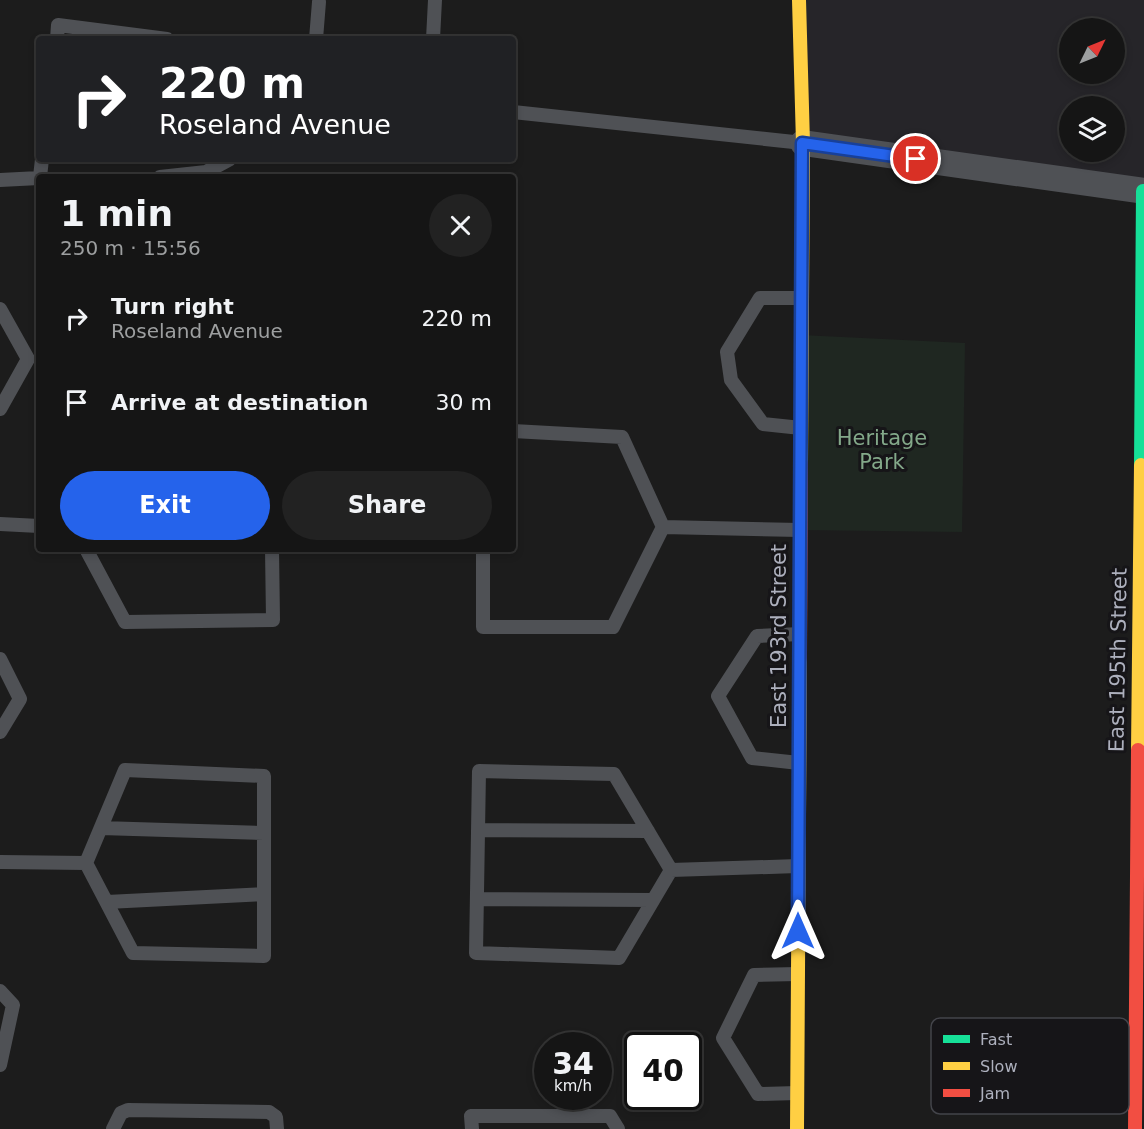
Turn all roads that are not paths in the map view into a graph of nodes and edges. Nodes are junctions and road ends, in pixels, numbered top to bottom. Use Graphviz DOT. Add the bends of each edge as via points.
graph roads {
  1 [pos="435,0"];
  2 [pos="799,0"];
  3 [pos="319,2"];
  4 [pos="57,36"];
  5 [pos="144,36"];
  6 [pos="316,36"];
  7 [pos="433,36"];
  8 [pos="516,112"];
  9 [pos="802,143"];
  10 [pos="224,162"];
  11 [pos="188,174"];
  12 [pos="36,178"];
  13 [pos="0,180"];
  14 [pos="1144,191"];
  15 [pos="802,298"];
  16 [pos="0,309"];
  17 [pos="0,409"];
  18 [pos="801,428"];
  19 [pos="516,431"];
  20 [pos="0,524"];
  21 [pos="36,526"];
  22 [pos="663,527"];
  23 [pos="800,530"];
  24 [pos="88,552"];
  25 [pos="272,552"];
  26 [pos="483,552"];
  27 [pos="800,634"];
  28 [pos="0,659"];
  29 [pos="0,732"];
  30 [pos="799,763"];
  31 [pos="101,828"];
  32 [pos="478,830"];
  33 [pos="648,831"];
  34 [pos="264,833"];
  35 [pos="0,862"];
  36 [pos="86,863"];
  37 [pos="798,866"];
  38 [pos="671,870"];
  39 [pos="264,894"];
  40 [pos="477,899"];
  41 [pos="653,900"];
  42 [pos="107,902"];
  43 [pos="798,974"];
  44 [pos="0,991"];
  45 [pos="0,1065"];
  46 [pos="797,1093"];
  47 [pos="113,1129"];
  48 [pos="277,1129"];
  49 [pos="472,1129"];
  50 [pos="618,1129"];
  51 [pos="797,1129"];
  52 [pos="1135,1129"];
  1 -- 7 [label="lane"];
  2 -- 9 [label="street, East 193rd Street"];
  3 -- 6 [label="lane"];
  4 -- 5 [label="lane" via="58,25"];
  8 -- 9 [label="lane"];
  9 -- 14 [label="street"];
  9 -- 15 [label="street, East 193rd Street"];
  10 -- 11 [label="lane" via="206,172"];
  12 -- 13 [label="lane"];
  14 -- 52 [label="street, East 195th Street"];
  15 -- 18 [label="street, East 193rd Street"];
  15 -- 18 [label="lane" via="760,298 727,352 730,380 763,424"];
  16 -- 17 [label="lane" via="28,359"];
  18 -- 23 [label="street, East 193rd Street"];
  19 -- 22 [label="lane" via="622,437"];
  20 -- 21 [label="lane"];
  22 -- 23 [label="lane"];
  22 -- 26 [label="lane" via="613,627 483,627"];
  23 -- 27 [label="street, East 193rd Street"];
  24 -- 25 [label="lane" via="125,622 273,620"];
  27 -- 30 [label="street, East 193rd Street"];
  27 -- 30 [label="lane" via="757,636 718,696 752,758"];
  28 -- 29 [label="lane" via="20,699"];
  30 -- 37 [label="street, East 193rd Street"];
  31 -- 34 [label="lane"];
  31 -- 34 [label="lane" via="125,770 264,776"];
  31 -- 36 [label="lane"];
  32 -- 33 [label="lane"];
  32 -- 33 [label="lane" via="479,771 614,774"];
  32 -- 40 [label="lane"];
  33 -- 38 [label="lane"];
  34 -- 39 [label="lane"];
  35 -- 36 [label="lane"];
  36 -- 42 [label="lane"];
  37 -- 38 [label="lane"];
  37 -- 43 [label="street, East 193rd Street"];
  38 -- 41 [label="lane"];
  39 -- 42 [label="lane"];
  39 -- 42 [label="lane" via="264,956 133,954"];
  40 -- 41 [label="lane"];
  40 -- 41 [label="lane" via="476,953 619,958"];
  43 -- 46 [label="street, East 193rd Street"];
  43 -- 46 [label="lane" via="754,975 723,1038 758,1094"];
  44 -- 45 [label="lane" via="13,1005"];
  46 -- 51 [label="street, East 193rd Street"];
  47 -- 48 [label="lane" via="121,1113 128,1110 270,1112 276,1117"];
  49 -- 50 [label="lane" via="471,1116 610,1116"];
}
